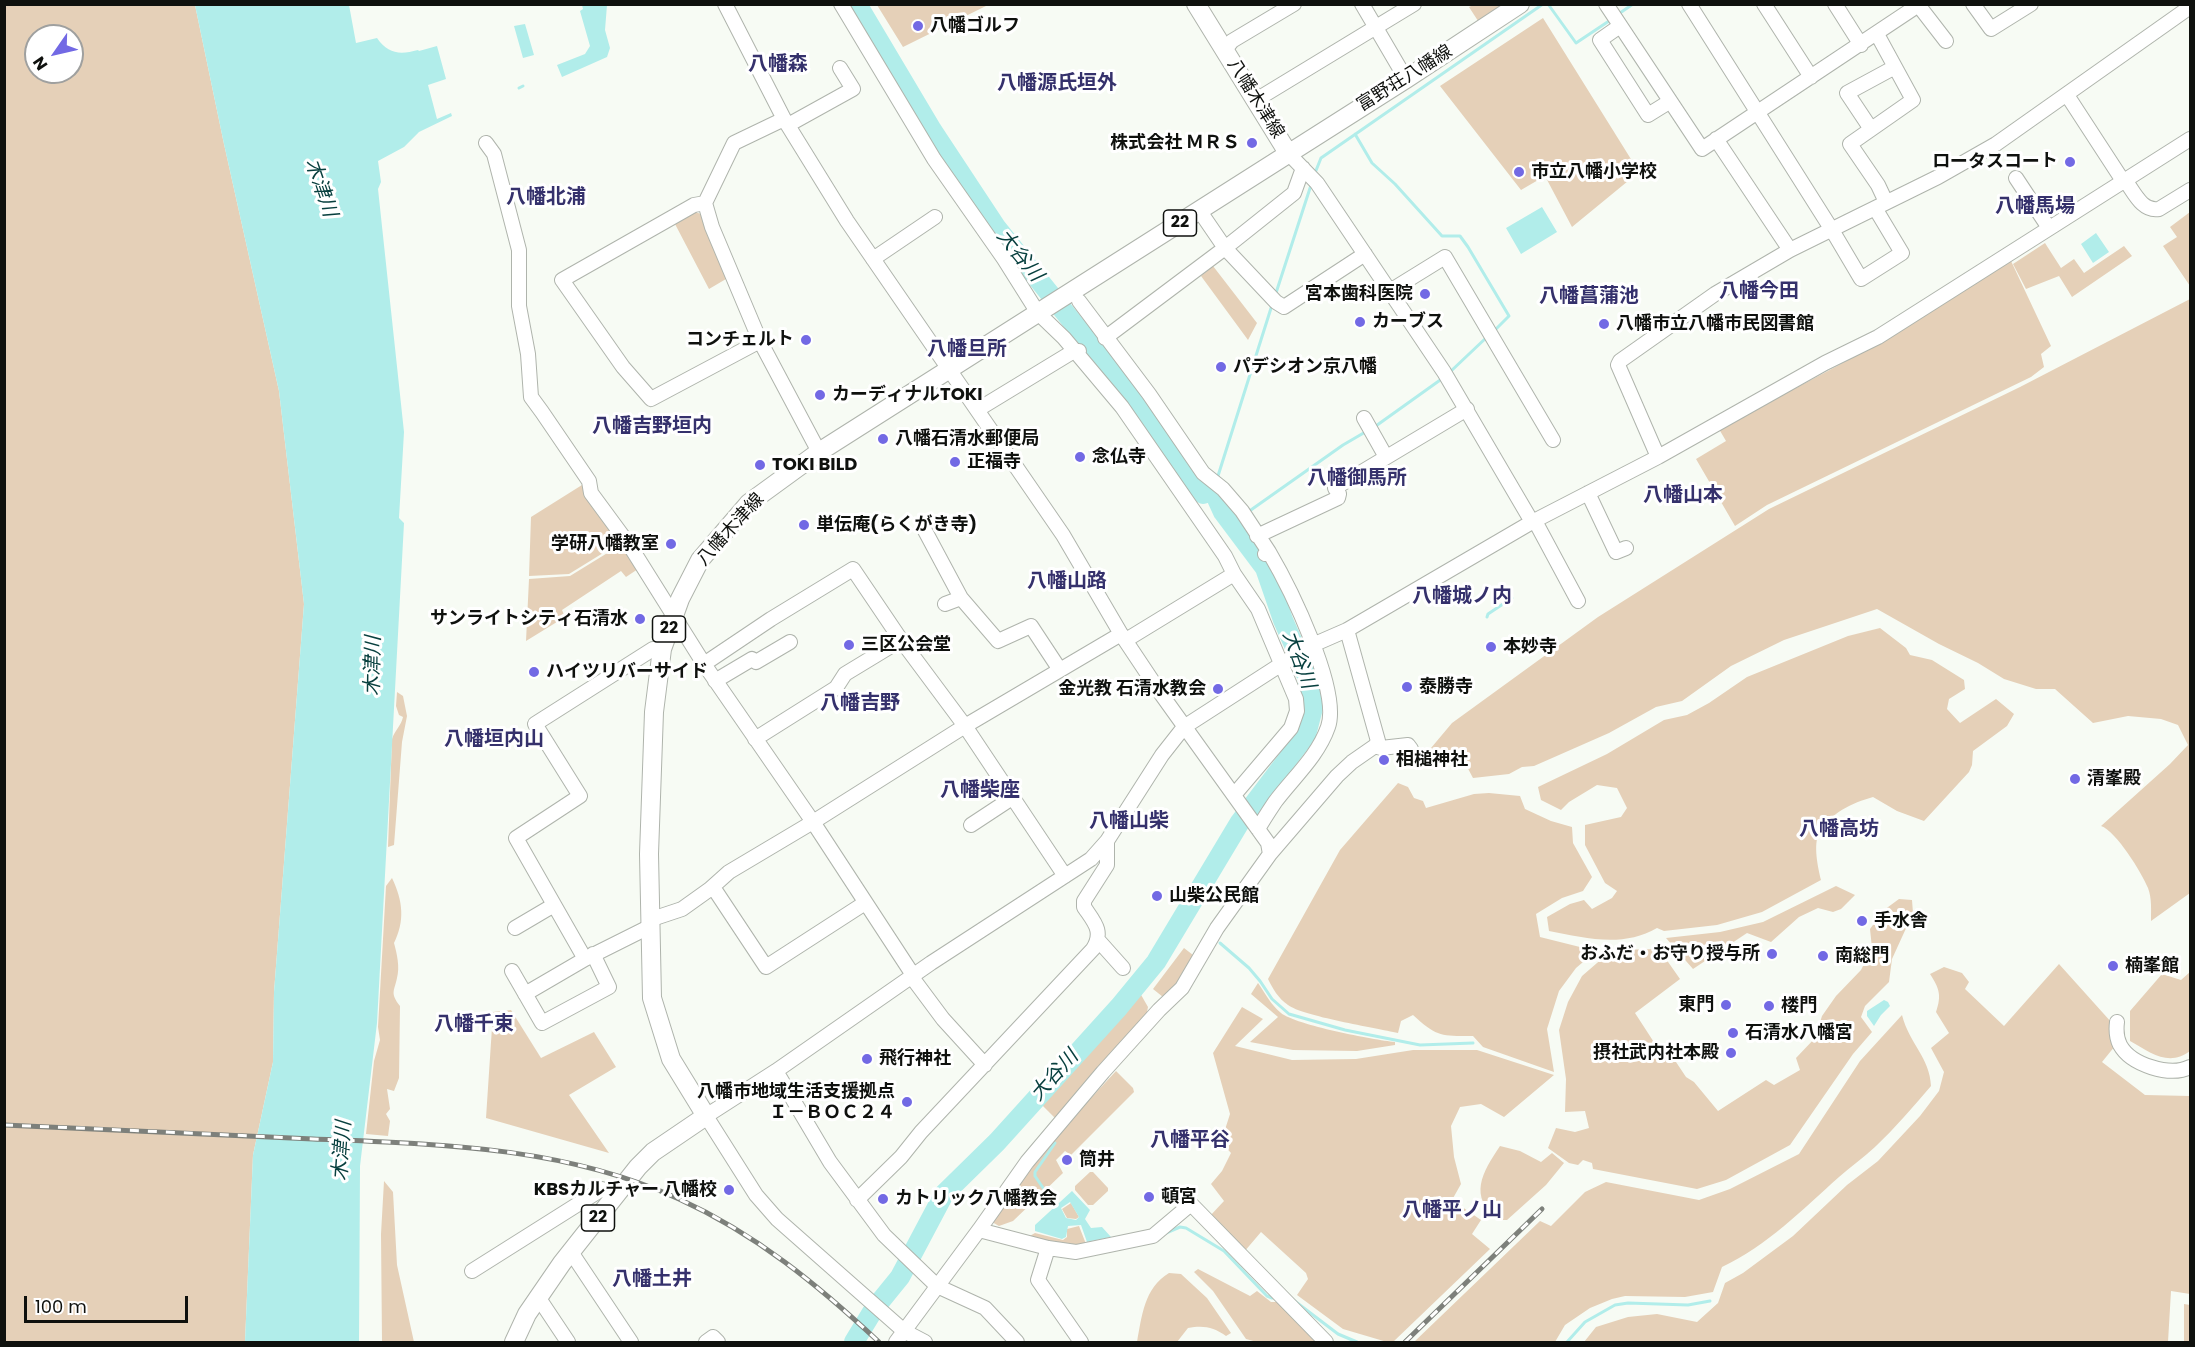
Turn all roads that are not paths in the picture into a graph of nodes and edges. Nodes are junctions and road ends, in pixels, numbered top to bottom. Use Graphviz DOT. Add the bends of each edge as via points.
graph roads {
  1 [pos="724,4"];
  2 [pos="841,4"];
  3 [pos="1196,4"];
  4 [pos="1294,4"];
  5 [pos="1362,4"];
  6 [pos="1414,4"];
  7 [pos="1520,4"];
  8 [pos="1689,4"];
  9 [pos="1764,4"];
  10 [pos="1834,4"];
  11 [pos="1973,4"];
  12 [pos="2031,4"];
  13 [pos="1914,7"];
  14 [pos="2190,7"];
  15 [pos="1614,17"];
  16 [pos="1376,28"];
  17 [pos="1877,34"];
  18 [pos="1946,41"];
  19 [pos="1861,45"];
  20 [pos="1224,50"];
  21 [pos="1895,67"];
  22 [pos="840,68"];
  23 [pos="1811,77"];
  24 [pos="1406,79"];
  25 [pos="2067,95"];
  26 [pos="1256,100"];
  27 [pos="1669,102"];
  28 [pos="1756,112"];
  29 [pos="786,122"];
  30 [pos="1871,129"];
  31 [pos="1716,139"];
  32 [pos="2190,139"];
  33 [pos="486,143"];
  34 [pos="1288,153"];
  35 [pos="1305,169"];
  36 [pos="2016,178"];
  37 [pos="2124,181"];
  38 [pos="2190,190"];
  39 [pos="705,203"];
  40 [pos="1881,205"];
  41 [pos="1199,210"];
  42 [pos="935,217"];
  43 [pos="2049,228"];
  44 [pos="1832,230"];
  45 [pos="1225,248"];
  46 [pos="1790,250"];
  47 [pos="1365,254"];
  48 [pos="873,259"];
  49 [pos="1390,291"];
  50 [pos="1075,297"];
  51 [pos="1040,312"];
  52 [pos="1103,337"];
  53 [pos="760,341"];
  54 [pos="1076,351"];
  55 [pos="948,370"];
  56 [pos="1467,409"];
  57 [pos="977,410"];
  58 [pos="1368,425"];
  59 [pos="1553,440"];
  60 [pos="819,452"];
  61 [pos="1386,457"];
  62 [pos="1658,457"];
  63 [pos="1588,493"];
  64 [pos="1534,522"];
  65 [pos="923,527"];
  66 [pos="1257,536"];
  67 [pos="1626,548"];
  68 [pos="1234,574"];
  69 [pos="961,597"];
  70 [pos="1578,601"];
  71 [pos="945,604"];
  72 [pos="673,618"];
  73 [pos="1347,630"];
  74 [pos="1124,637"];
  75 [pos="901,640"];
  76 [pos="790,642"];
  77 [pos="1311,646"];
  78 [pos="662,649"];
  79 [pos="704,664"];
  80 [pos="1282,664"];
  81 [pos="1060,670"];
  82 [pos="715,681"];
  83 [pos="965,726"];
  84 [pos="1184,727"];
  85 [pos="755,739"];
  86 [pos="1375,746"];
  87 [pos="1411,749"];
  88 [pos="1235,797"];
  89 [pos="1012,798"];
  90 [pos="813,822"];
  91 [pos="971,825"];
  92 [pos="1256,827"];
  93 [pos="1107,841"];
  94 [pos="1269,854"];
  95 [pos="1065,876"];
  96 [pos="713,887"];
  97 [pos="865,903"];
  98 [pos="554,905"];
  99 [pos="649,923"];
  100 [pos="515,928"];
  101 [pos="1098,940"];
  102 [pos="589,957"];
  103 [pos="1123,968"];
  104 [pos="512,971"];
  105 [pos="912,976"];
  106 [pos="525,994"];
  107 [pos="2117,1022"];
  108 [pos="984,1065"];
  109 [pos="2190,1067"];
  110 [pos="776,1071"];
  111 [pos="706,1116"];
  112 [pos="615,1196"];
  113 [pos="857,1200"];
  114 [pos="979,1230"];
  115 [pos="1048,1248"];
  116 [pos="571,1252"];
  117 [pos="472,1271"];
  118 [pos="936,1286"];
  119 [pos="538,1297"];
  120 [pos="904,1331"];
  121 [pos="514,1342"];
  122 [pos="568,1342"];
  123 [pos="631,1342"];
  124 [pos="706,1342"];
  125 [pos="718,1342"];
  126 [pos="896,1342"];
  127 [pos="925,1342"];
  128 [pos="1017,1342"];
  129 [pos="1081,1342"];
  130 [pos="1326,1342"];
  1 -- 29 [label="street"];
  2 -- 51 [label="street" via="934,159"];
  3 -- 20 [label="main road, 八幡木津線"];
  4 -- 20 [label="street" via="1232,41"];
  5 -- 16 [label="street"];
  6 -- 16 [label="street"];
  7 -- 24 [label="main road, 富野荘八幡線"];
  8 -- 28 [label="street"];
  9 -- 23 [label="street"];
  10 -- 19 [label="street"];
  11 -- 12 [label="street" via="1991,29"];
  13 -- 17 [label="street"];
  13 -- 18 [label="street"];
  14 -- 25 [label="street"];
  15 -- 27 [label="street"];
  15 -- 27 [label="street" via="1600,40 1648,115"];
  16 -- 24 [label="street"];
  16 -- 26 [label="street"];
  17 -- 19 [label="street"];
  17 -- 21 [label="street"];
  19 -- 23 [label="street"];
  20 -- 26 [label="main road, 八幡木津線"];
  21 -- 30 [label="street" via="1913,100"];
  21 -- 30 [label="street" via="1847,93"];
  22 -- 29 [label="street" via="854,89"];
  23 -- 28 [label="street"];
  24 -- 34 [label="main road, 富野荘八幡線"];
  25 -- 37 [label="street"];
  25 -- 40 [label="street" via="1996,144"];
  26 -- 34 [label="main road, 八幡木津線"];
  27 -- 31 [label="street" via="1702,148"];
  28 -- 31 [label="street"];
  28 -- 44 [label="street"];
  29 -- 39 [label="street" via="734,143"];
  29 -- 48 [label="street"];
  30 -- 40 [label="street" via="1850,144 1878,185"];
  31 -- 46 [label="street"];
  32 -- 37 [label="street"];
  33 -- 72 [label="street" via="494,154 519,250 519,306 531,398 589,481 591,493 630,546"];
  34 -- 35 [label="street"];
  34 -- 41 [label="main road, 八幡木津線 / 22"];
  35 -- 45 [label="street" via="1294,193"];
  35 -- 47 [label="street"];
  36 -- 43 [label="street"];
  37 -- 38 [label="street" via="2142,204 2154,210"];
  37 -- 43 [label="street"];
  39 -- 53 [label="street"];
  39 -- 53 [label="street" via="694,205 562,280 623,367 651,399"];
  40 -- 44 [label="street"];
  40 -- 44 [label="street" via="1902,253 1861,279"];
  41 -- 45 [label="street"];
  41 -- 50 [label="main road, 八幡木津線 / 22"];
  42 -- 48 [label="street"];
  43 -- 62 [label="street" via="1878,337"];
  44 -- 46 [label="street"];
  45 -- 47 [label="street" via="1284,307"];
  45 -- 52 [label="street"];
  46 -- 62 [label="street" via="1715,294 1620,361 1618,365"];
  47 -- 49 [label="street"];
  48 -- 55 [label="street"];
  49 -- 56 [label="street"];
  49 -- 59 [label="street" via="1445,257"];
  50 -- 51 [label="main road, 八幡木津線 / 22"];
  50 -- 52 [label="street"];
  51 -- 54 [label="street"];
  51 -- 55 [label="main road, 八幡木津線 / 22"];
  52 -- 66 [label="street" via="1149,394 1203,473 1242,511"];
  53 -- 60 [label="street"];
  54 -- 57 [label="street"];
  54 -- 68 [label="street" via="1128,417"];
  55 -- 57 [label="street"];
  55 -- 60 [label="main road, 八幡木津線 / 22"];
  56 -- 61 [label="street"];
  56 -- 64 [label="street"];
  57 -- 74 [label="street" via="1063,535"];
  58 -- 61 [label="street"];
  60 -- 72 [label="main road, 八幡木津線 / 22" via="749,503 700,560"];
  61 -- 66 [label="street" via="1335,488 1338,498"];
  62 -- 63 [label="street"];
  63 -- 64 [label="street"];
  63 -- 67 [label="street" via="1616,552"];
  64 -- 70 [label="street"];
  64 -- 73 [label="street"];
  65 -- 69 [label="street"];
  66 -- 77 [label="street" via="1295,603"];
  68 -- 74 [label="street"];
  68 -- 80 [label="street" via="1258,609"];
  69 -- 71 [label="street"];
  69 -- 81 [label="street" via="998,640 1031,626"];
  72 -- 78 [label="main road, 八幡木津線 / 22"];
  72 -- 79 [label="street"];
  73 -- 77 [label="street"];
  73 -- 86 [label="street" via="1378,741"];
  74 -- 81 [label="street"];
  74 -- 84 [label="street"];
  75 -- 79 [label="street" via="854,569"];
  75 -- 83 [label="street"];
  75 -- 85 [label="street" via="845,674 836,688"];
  76 -- 82 [label="street" via="756,662 752,658"];
  77 -- 80 [label="street"];
  77 -- 92 [label="street" via="1330,698 1329,726 1313,756"];
  78 -- 98 [label="street" via="653,649 535,724 580,796 516,838"];
  78 -- 99 [label="main road, 八幡木津線 / 22" via="654,712"];
  79 -- 82 [label="street"];
  80 -- 84 [label="street"];
  80 -- 88 [label="street" via="1296,699 1297,711 1291,728"];
  81 -- 83 [label="street"];
  82 -- 85 [label="street"];
  83 -- 89 [label="street"];
  83 -- 90 [label="street"];
  84 -- 88 [label="street"];
  84 -- 93 [label="street"];
  85 -- 90 [label="street"];
  86 -- 87 [label="street" via="1408,745"];
  86 -- 94 [label="street" via="1337,776"];
  88 -- 92 [label="street"];
  89 -- 91 [label="street"];
  89 -- 95 [label="street"];
  90 -- 96 [label="street" via="729,872"];
  90 -- 97 [label="street"];
  92 -- 94 [label="street" via="1268,843"];
  93 -- 95 [label="street" via="1091,859"];
  93 -- 101 [label="street" via="1107,865 1084,901 1096,924"];
  94 -- 114 [label="street" via="1217,928 1182,988 1158,1010 1027,1162"];
  95 -- 105 [label="street"];
  96 -- 97 [label="street" via="766,967"];
  96 -- 99 [label="street" via="682,909"];
  97 -- 105 [label="street"];
  98 -- 100 [label="street"];
  98 -- 102 [label="street"];
  99 -- 102 [label="street"];
  99 -- 111 [label="main road, 八幡木津線 / 22" via="652,998 670,1059"];
  101 -- 103 [label="street"];
  101 -- 108 [label="street"];
  102 -- 106 [label="street"];
  102 -- 106 [label="street" via="609,987 542,1023"];
  104 -- 106 [label="street"];
  105 -- 108 [label="street"];
  105 -- 110 [label="street"];
  107 -- 109 [label="street" via="2116,1037 2121,1046 2144,1064 2175,1072"];
  108 -- 113 [label="street"];
  110 -- 111 [label="street"];
  110 -- 113 [label="street" via="812,1135"];
  111 -- 112 [label="main road, 22" via="653,1152"];
  111 -- 120 [label="street" via="756,1195 777,1219"];
  112 -- 116 [label="main road, 22"];
  112 -- 117 [label="street" via="602,1189"];
  113 -- 118 [label="street" via="893,1244"];
  114 -- 115 [label="street"];
  114 -- 118 [label="street"];
  115 -- 129 [label="street" via="1038,1280"];
  115 -- 130 [label="street" via="1076,1252 1153,1236 1191,1204"];
  116 -- 119 [label="main road, 22"];
  116 -- 123 [label="street"];
  118 -- 120 [label="street"];
  118 -- 128 [label="street" via="985,1308"];
  119 -- 121 [label="main road, 22"];
  119 -- 122 [label="street"];
  120 -- 126 [label="street"];
  120 -- 127 [label="street"];
  124 -- 125 [label="street" via="713,1337"];
}
